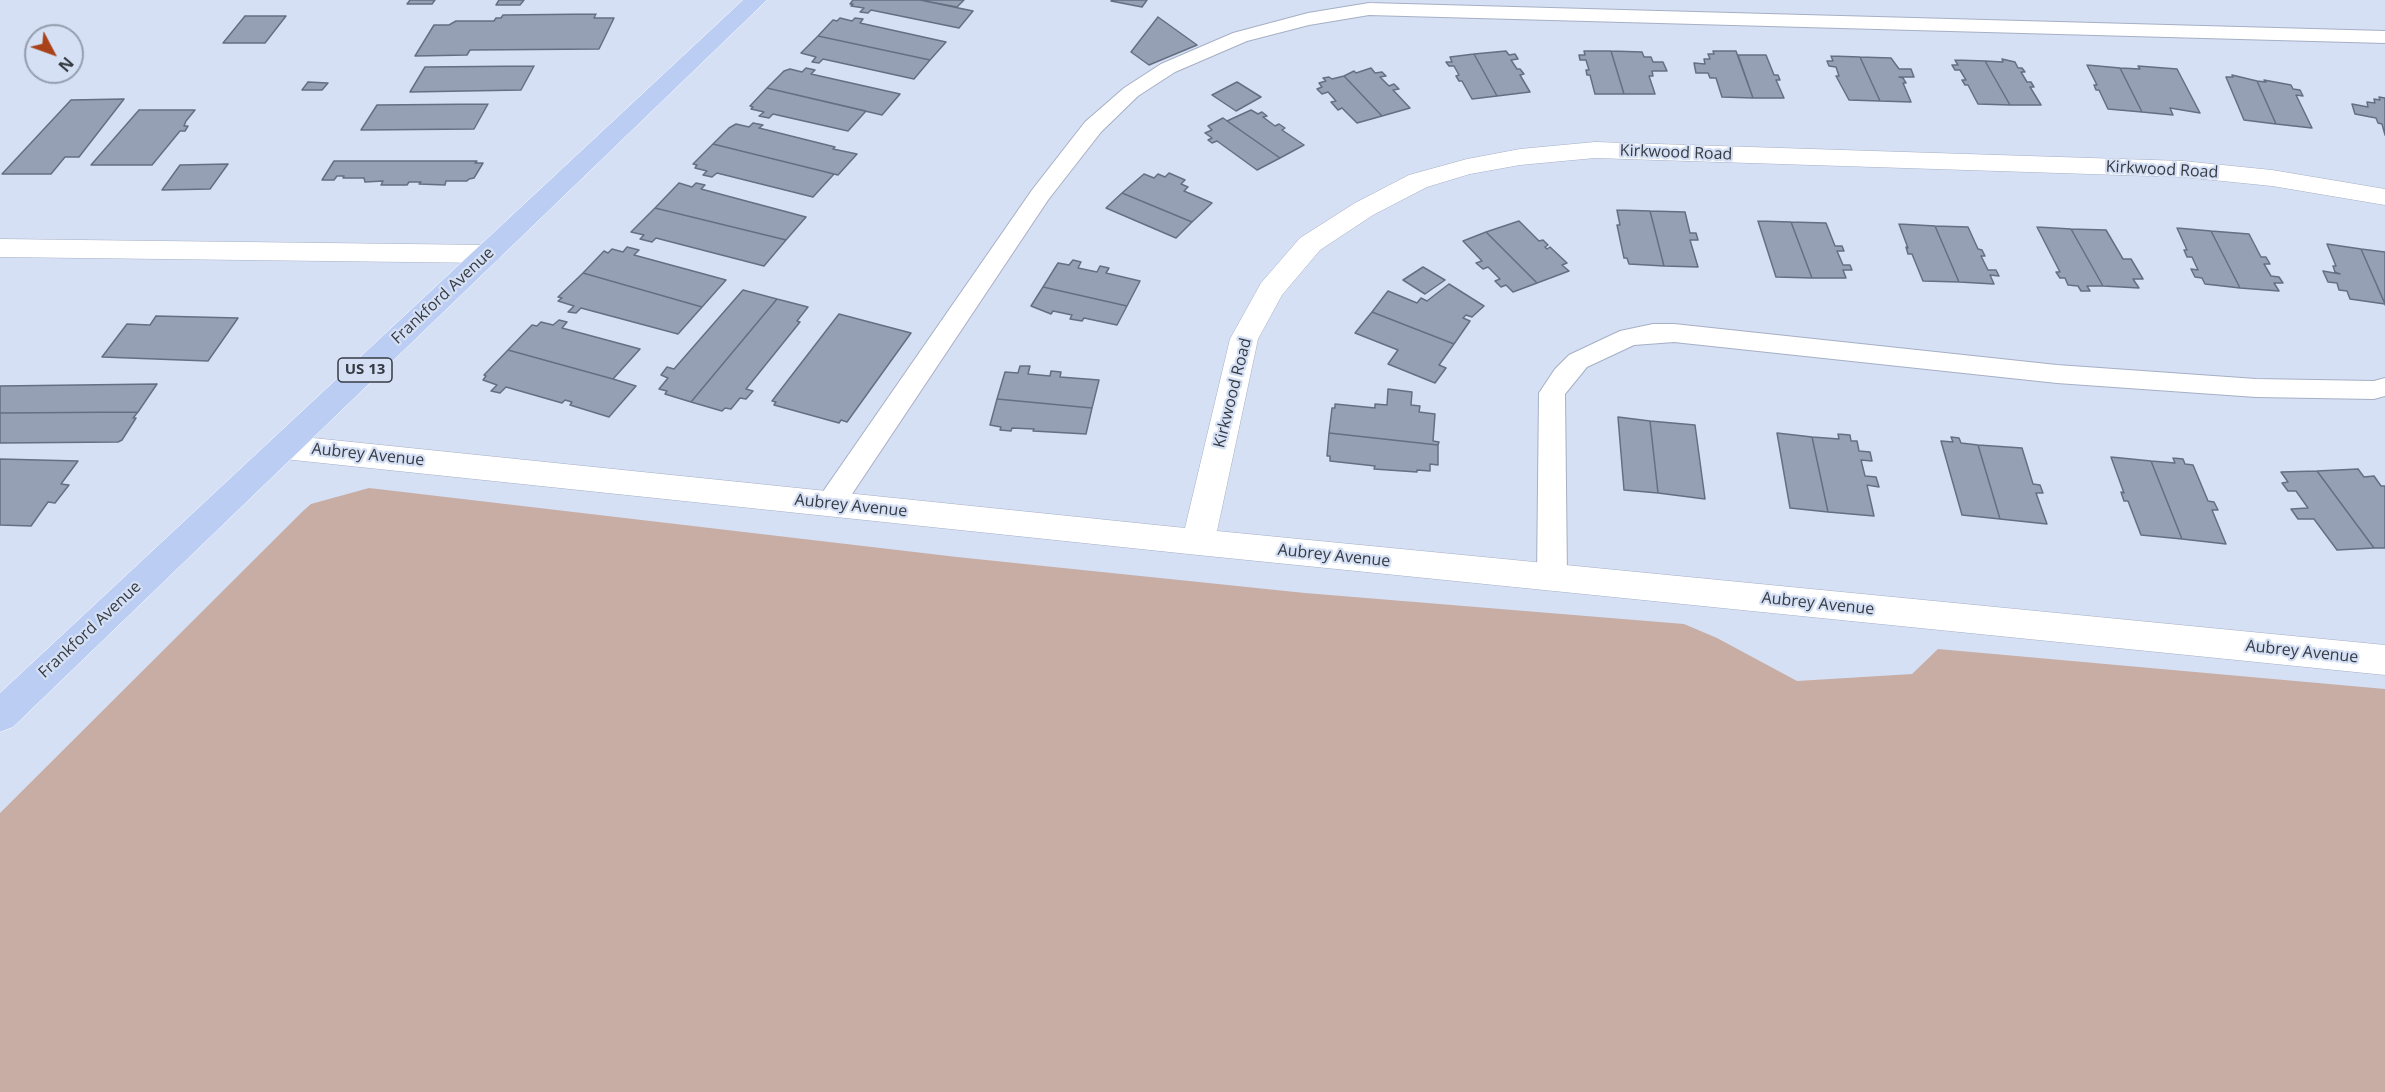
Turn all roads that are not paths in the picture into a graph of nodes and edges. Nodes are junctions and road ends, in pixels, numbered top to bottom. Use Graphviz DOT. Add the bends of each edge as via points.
graph roads {
  1 [pos="756,0"];
  2 [pos="2385,37"];
  3 [pos="2385,197"];
  4 [pos="0,248"];
  5 [pos="488,254"];
  6 [pos="2385,387"];
  7 [pos="284,447"];
  8 [pos="830,504"];
  9 [pos="1198,542"];
  10 [pos="1552,577"];
  11 [pos="2385,660"];
  12 [pos="0,716"];
  1 -- 5 [label="main road, Frankford Avenue / US 13"];
  2 -- 8 [label="lane" via="1369,9 1308,19 1240,37 1168,68 1131,92 1093,127 1040,195"];
  3 -- 9 [label="street, Kirkwood Road" via="2272,178 2183,169 1595,150 1520,157 1418,181 1364,208 1310,244 1271,290 1244,339"];
  4 -- 5 [label="street"];
  5 -- 7 [label="main road, Frankford Avenue / US 13"];
  6 -- 10 [label="lane" via="2256,388 2057,374 1674,333 1629,337 1578,362 1552,393"];
  7 -- 8 [label="street, Aubrey Avenue"];
  7 -- 12 [label="main road, Frankford Avenue / US 13"];
  8 -- 9 [label="street, Aubrey Avenue"];
  9 -- 10 [label="street, Aubrey Avenue"];
  10 -- 11 [label="street, Aubrey Avenue"];
}
